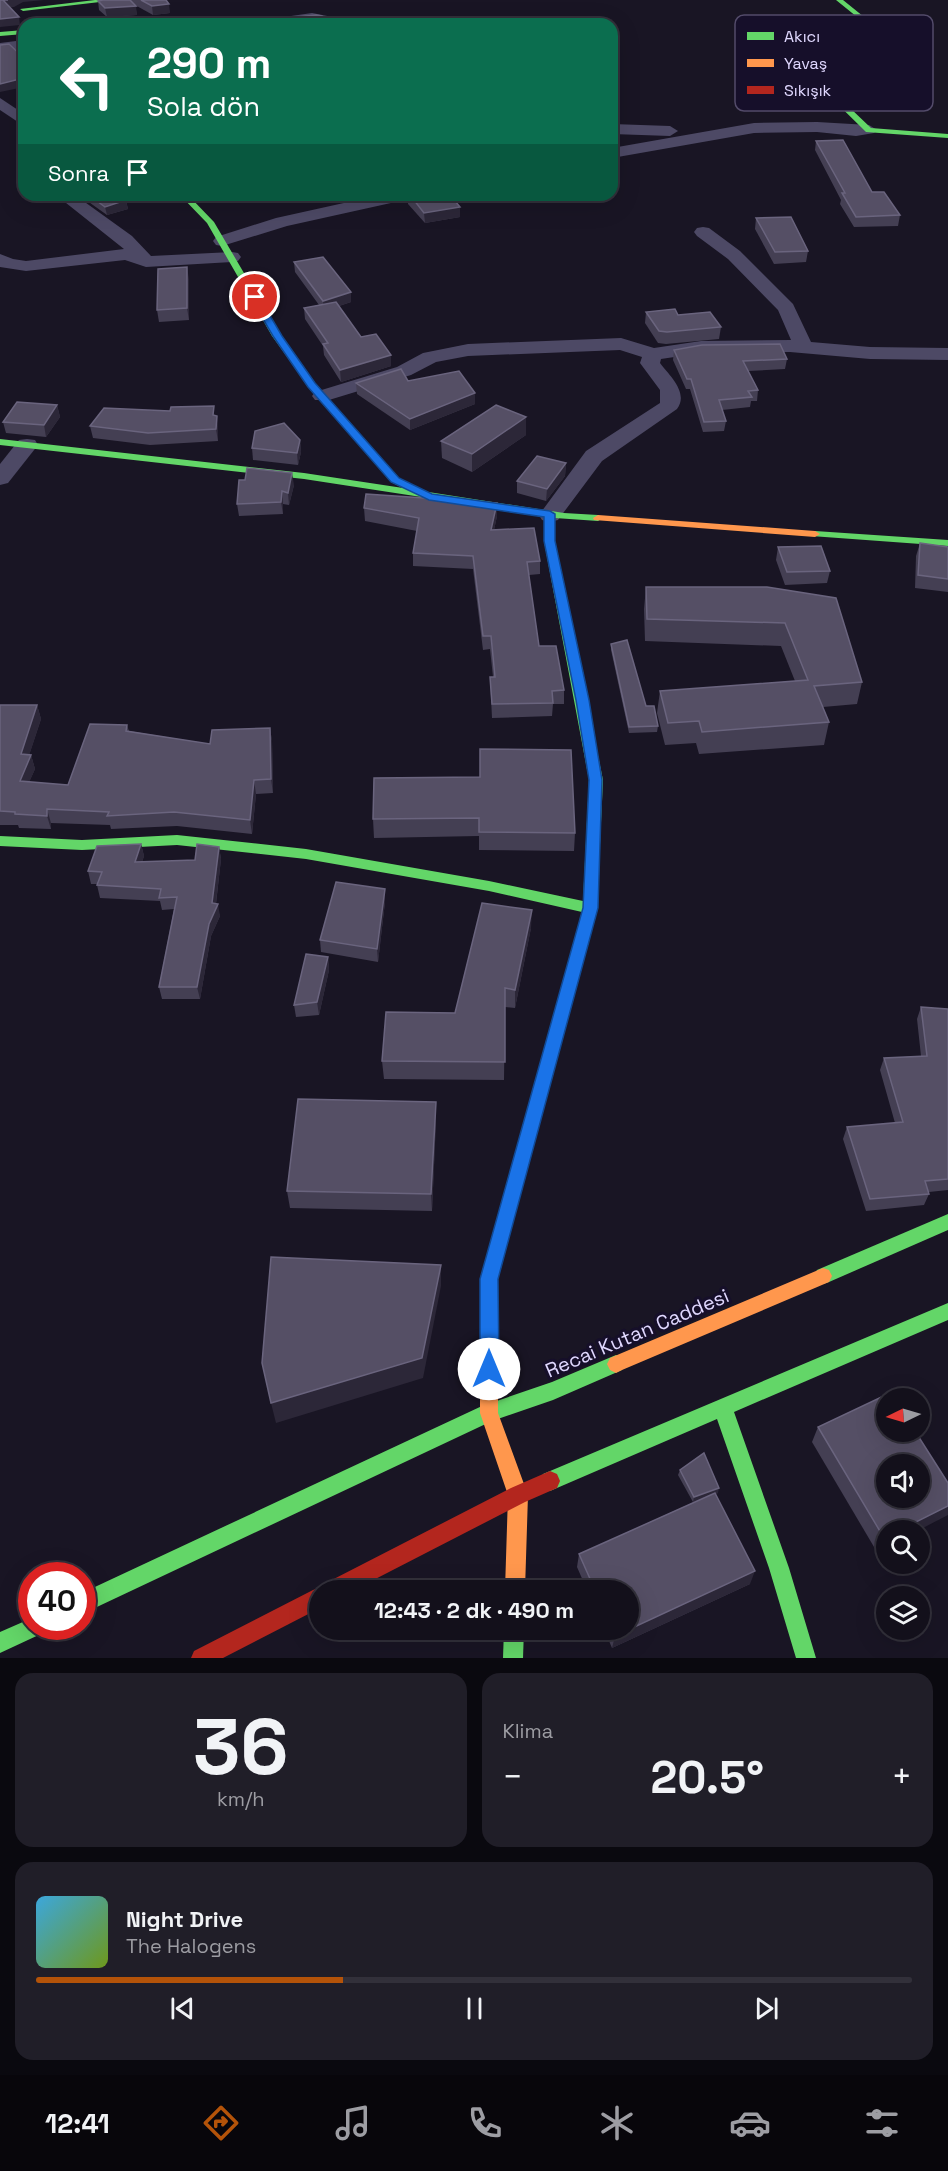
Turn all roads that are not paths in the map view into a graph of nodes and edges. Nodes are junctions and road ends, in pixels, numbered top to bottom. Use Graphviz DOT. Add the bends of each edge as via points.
graph roads {
  1 [pos="114,0"];
  2 [pos="839,0"];
  3 [pos="19,4"];
  4 [pos="858,15"];
  5 [pos="31,18"];
  6 [pos="18,32"];
  7 [pos="0,34"];
  8 [pos="18,45"];
  9 [pos="0,47"];
  10 [pos="0,103"];
  11 [pos="850,111"];
  12 [pos="18,116"];
  13 [pos="618,129"];
  14 [pos="869,129"];
  15 [pos="720,134"];
  16 [pos="948,136"];
  17 [pos="618,152"];
  18 [pos="72,201"];
  19 [pos="190,201"];
  20 [pos="376,201"];
  21 [pos="704,232"];
  22 [pos="222,240"];
  23 [pos="232,257"];
  24 [pos="0,259"];
  25 [pos="146,262"];
  26 [pos="804,347"];
  27 [pos="653,354"];
  28 [pos="948,354"];
  29 [pos="322,396"];
  30 [pos="0,442"];
  31 [pos="27,445"];
  32 [pos="0,478"];
  33 [pos="429,497"];
  34 [pos="550,514"];
  35 [pos="948,543"];
  36 [pos="0,841"];
  37 [pos="590,908"];
  38 [pos="948,1222"];
  39 [pos="948,1311"];
  40 [pos="723,1408"];
  41 [pos="489,1413"];
  42 [pos="518,1495"];
  43 [pos="352,1580"];
  44 [pos="515,1580"];
  45 [pos="96,1597"];
  46 [pos="309,1603"];
  47 [pos="18,1634"];
  48 [pos="514,1640"];
  49 [pos="0,1643"];
  50 [pos="201,1658"];
  51 [pos="513,1658"];
  52 [pos="806,1658"];
  1 -- 3 [label="street"];
  2 -- 4 [label="street"];
  3 -- 5 [label="street"];
  6 -- 7 [label="street"];
  8 -- 9 [label="street"];
  10 -- 12 [label="street"];
  11 -- 14 [label="street"];
  13 -- 15 [label="street"];
  14 -- 15 [label="street" via="754,128"];
  14 -- 16 [label="street"];
  15 -- 17 [label="street"];
  18 -- 25 [label="street" via="126,240"];
  19 -- 22 [label="street"];
  20 -- 22 [label="street"];
  21 -- 26 [label="street" via="734,255 786,308"];
  22 -- 23 [label="street"];
  23 -- 25 [label="street"];
  23 -- 29 [label="street" via="278,336"];
  24 -- 25 [label="street" via="26,266 127,254"];
  26 -- 27 [label="street" via="701,347"];
  26 -- 28 [label="street"];
  27 -- 29 [label="street" via="621,344 468,350 430,357 404,372"];
  27 -- 34 [label="street" via="650,363 670,390 670,405 594,456"];
  29 -- 33 [label="street" via="395,480"];
  30 -- 31 [label="street"];
  31 -- 32 [label="street"];
  31 -- 33 [label="street" via="304,476"];
  33 -- 34 [label="street"];
  34 -- 35 [label="street"];
  34 -- 37 [label="street" via="549,541 596,780"];
  36 -- 37 [label="street" via="82,845 177,840 295,853 489,886"];
  37 -- 41 [label="street" via="489,1279"];
  38 -- 41 [label="street, Recai Kutan Caddesi" via="554,1390"];
  39 -- 40 [label="street"];
  40 -- 42 [label="street"];
  40 -- 52 [label="street"];
  41 -- 42 [label="street"];
  41 -- 45 [label="street, Recai Kutan Caddesi"];
  42 -- 43 [label="street"];
  42 -- 44 [label="street"];
  46 -- 50 [label="street"];
  47 -- 49 [label="street"];
  48 -- 51 [label="street"];
}
